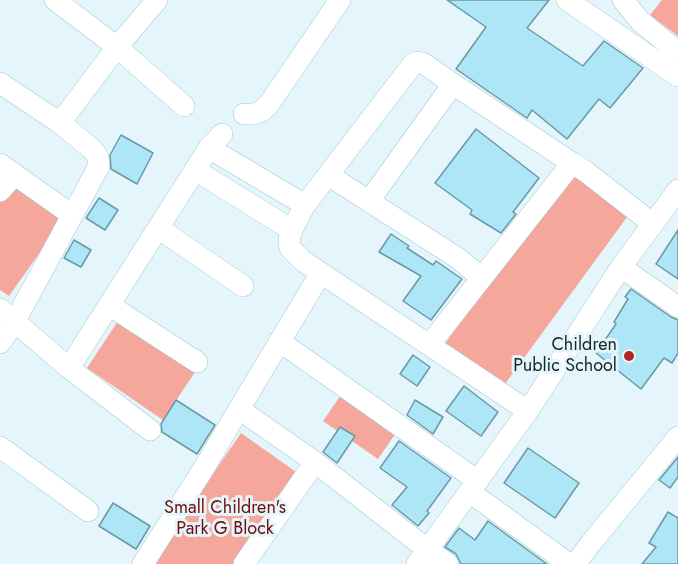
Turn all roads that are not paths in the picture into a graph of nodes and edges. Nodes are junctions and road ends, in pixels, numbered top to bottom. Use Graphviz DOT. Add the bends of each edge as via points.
graph roads {
  1 [pos="55,0"];
  2 [pos="157,0"];
  3 [pos="340,0"];
  4 [pos="567,0"];
  5 [pos="623,0"];
  6 [pos="117,47"];
  7 [pos="678,52"];
  8 [pos="678,76"];
  9 [pos="0,83"];
  10 [pos="453,84"];
  11 [pos="184,106"];
  12 [pos="244,114"];
  13 [pos="60,123"];
  14 [pos="572,163"];
  15 [pos="7,169"];
  16 [pos="195,170"];
  17 [pos="328,175"];
  18 [pos="0,191"];
  19 [pos="678,191"];
  20 [pos="369,201"];
  21 [pos="305,205"];
  22 [pos="72,215"];
  23 [pos="653,224"];
  24 [pos="158,228"];
  25 [pos="292,230"];
  26 [pos="621,267"];
  27 [pos="321,273"];
  28 [pos="482,278"];
  29 [pos="243,286"];
  30 [pos="109,305"];
  31 [pos="678,307"];
  32 [pos="8,315"];
  33 [pos="279,341"];
  34 [pos="0,343"];
  35 [pos="429,344"];
  36 [pos="197,362"];
  37 [pos="69,368"];
  38 [pos="239,409"];
  39 [pos="528,411"];
  40 [pos="150,430"];
  41 [pos="678,437"];
  42 [pos="0,447"];
  43 [pos="315,462"];
  44 [pos="474,486"];
  45 [pos="88,510"];
  46 [pos="422,557"];
  47 [pos="143,564"];
  48 [pos="244,564"];
  49 [pos="448,564"];
  50 [pos="569,564"];
  51 [pos="575,564"];
  1 -- 6 [label="street"];
  2 -- 6 [label="street"];
  3 -- 12 [label="street" via="269,104 262,111"];
  4 -- 8 [label="street"];
  5 -- 7 [label="street" via="640,21"];
  6 -- 11 [label="street"];
  6 -- 13 [label="street"];
  9 -- 13 [label="street"];
  10 -- 14 [label="street"];
  10 -- 17 [label="street" via="423,63 413,64"];
  10 -- 20 [label="street"];
  13 -- 22 [label="street" via="92,149 99,161 98,170"];
  14 -- 23 [label="street"];
  14 -- 28 [label="street"];
  15 -- 18 [label="street"];
  15 -- 22 [label="street"];
  16 -- 21 [label="street" via="215,141"];
  16 -- 24 [label="street"];
  16 -- 25 [label="street"];
  17 -- 20 [label="street"];
  17 -- 21 [label="street"];
  19 -- 23 [label="street"];
  20 -- 28 [label="street"];
  21 -- 25 [label="street"];
  22 -- 32 [label="street"];
  23 -- 26 [label="street"];
  24 -- 29 [label="street"];
  24 -- 30 [label="street"];
  25 -- 27 [label="street" via="290,248"];
  26 -- 31 [label="street"];
  26 -- 39 [label="street"];
  27 -- 33 [label="street"];
  27 -- 35 [label="street"];
  28 -- 35 [label="street"];
  30 -- 36 [label="street"];
  30 -- 37 [label="street"];
  32 -- 34 [label="street"];
  32 -- 37 [label="street"];
  33 -- 38 [label="street"];
  33 -- 44 [label="street"];
  35 -- 39 [label="street"];
  37 -- 40 [label="street"];
  38 -- 43 [label="street"];
  38 -- 47 [label="street"];
  39 -- 44 [label="street"];
  41 -- 51 [label="street"];
  42 -- 45 [label="street"];
  43 -- 46 [label="street"];
  43 -- 48 [label="street"];
  44 -- 46 [label="street"];
  44 -- 50 [label="street"];
  46 -- 49 [label="street"];
}
